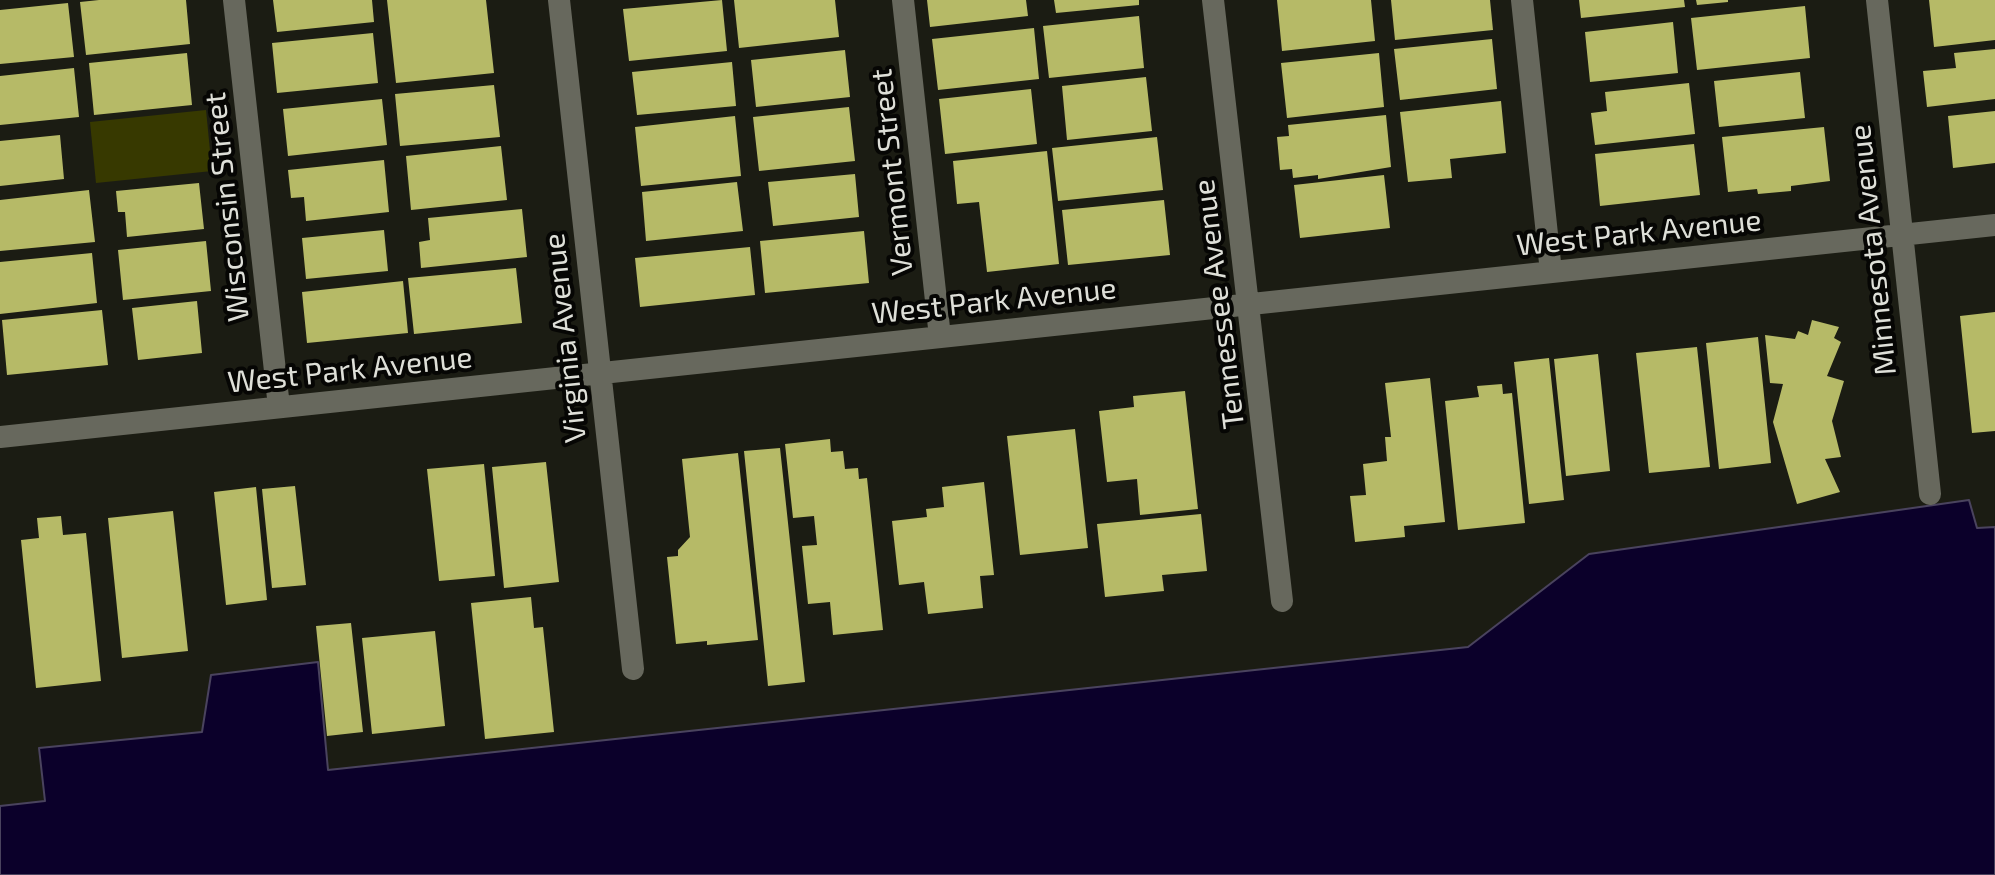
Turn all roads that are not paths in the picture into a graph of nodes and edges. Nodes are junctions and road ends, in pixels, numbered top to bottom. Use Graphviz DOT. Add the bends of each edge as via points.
graph roads {
  1 [pos="234,0"];
  2 [pos="559,0"];
  3 [pos="903,0"];
  4 [pos="1213,0"];
  5 [pos="1522,0"];
  6 [pos="1877,0"];
  7 [pos="1995,225"];
  8 [pos="1902,235"];
  9 [pos="1551,272"];
  10 [pos="1250,304"];
  11 [pos="940,337"];
  12 [pos="599,374"];
  13 [pos="279,407"];
  14 [pos="0,437"];
  15 [pos="1930,494"];
  16 [pos="1282,601"];
  17 [pos="633,669"];
  1 -- 13 [label="street, Wisconsin Street"];
  2 -- 12 [label="street, Virginia Avenue"];
  3 -- 11 [label="street, Vermont Street"];
  4 -- 10 [label="street, Tennessee Avenue"];
  5 -- 9 [label="street"];
  6 -- 8 [label="street, Minnesota Avenue"];
  7 -- 8 [label="street, West Park Avenue"];
  8 -- 9 [label="street, West Park Avenue"];
  8 -- 15 [label="street, Minnesota Avenue"];
  9 -- 10 [label="street, West Park Avenue"];
  10 -- 11 [label="street, West Park Avenue"];
  10 -- 16 [label="street, Tennessee Avenue"];
  11 -- 12 [label="street, West Park Avenue"];
  12 -- 13 [label="street, West Park Avenue"];
  12 -- 17 [label="street, Virginia Avenue"];
  13 -- 14 [label="street, West Park Avenue"];
}
